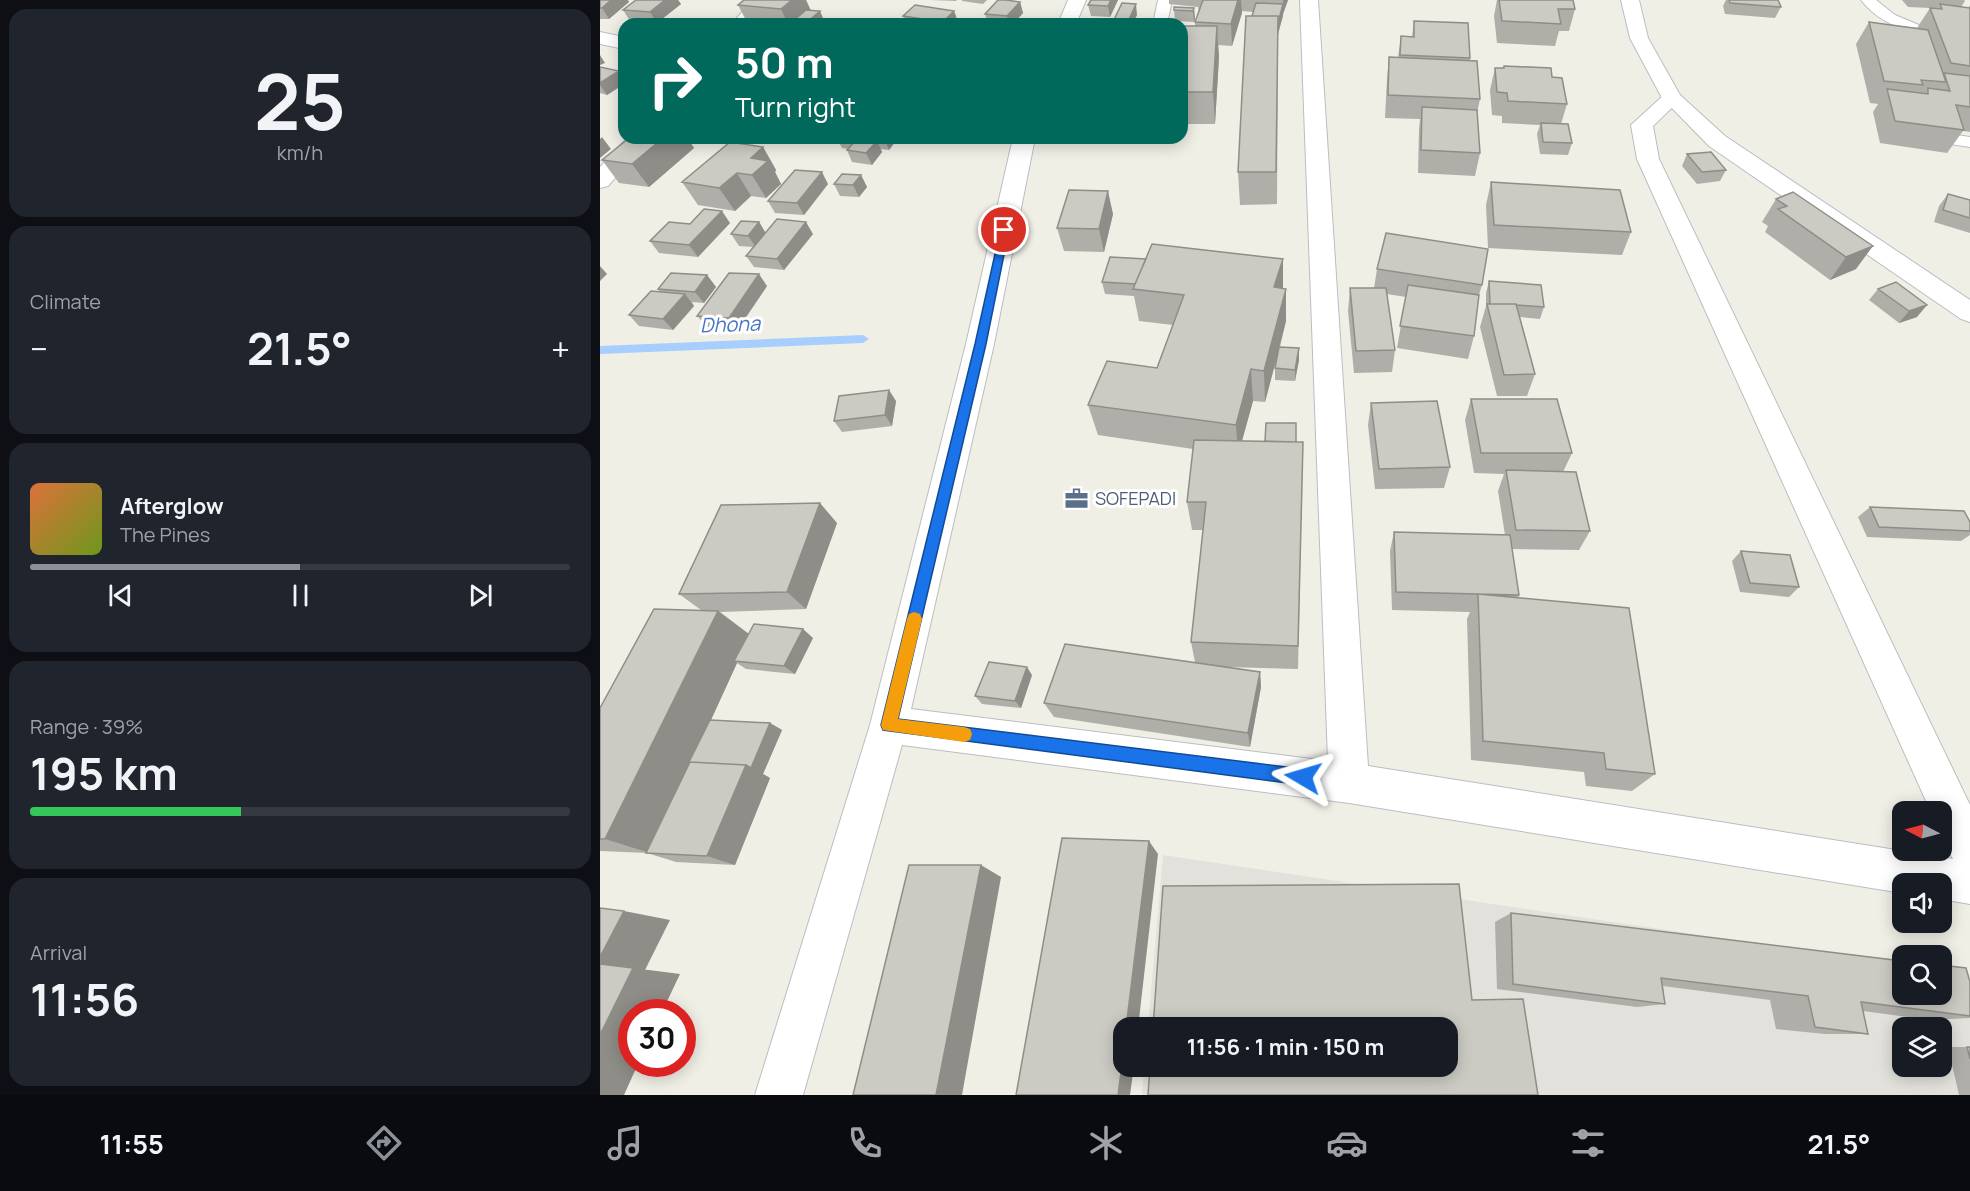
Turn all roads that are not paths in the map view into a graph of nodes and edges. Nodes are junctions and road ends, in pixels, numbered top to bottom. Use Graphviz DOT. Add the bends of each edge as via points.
graph roads {
  1 [pos="761,0"];
  2 [pos="1077,0"];
  3 [pos="1165,0"];
  4 [pos="1309,0"];
  5 [pos="1630,0"];
  6 [pos="1868,0"];
  7 [pos="746,18"];
  8 [pos="1070,18"];
  9 [pos="1161,18"];
  10 [pos="600,38"];
  11 [pos="1970,38"];
  12 [pos="618,42"];
  13 [pos="1672,98"];
  14 [pos="1914,134"];
  15 [pos="1970,142"];
  16 [pos="634,144"];
  17 [pos="1023,144"];
  18 [pos="600,181"];
  19 [pos="1970,313"];
  20 [pos="889,725"];
  21 [pos="1349,783"];
  22 [pos="1970,850"];
  23 [pos="1970,882"];
  24 [pos="779,1095"];
  1 -- 7 [label="street"];
  2 -- 8 [label="street"];
  3 -- 9 [label="lane"];
  4 -- 21 [label="street"];
  5 -- 13 [label="street" via="1639,38"];
  6 -- 11 [label="lane" via="1898,24"];
  10 -- 12 [label="street"];
  13 -- 19 [label="street" via="1717,141"];
  13 -- 22 [label="street" via="1641,125 1648,159"];
  14 -- 15 [label="lane"];
  16 -- 18 [label="street"];
  17 -- 20 [label="street" via="980,344"];
  20 -- 21 [label="street"];
  20 -- 24 [label="street"];
  21 -- 23 [label="street"];
}
